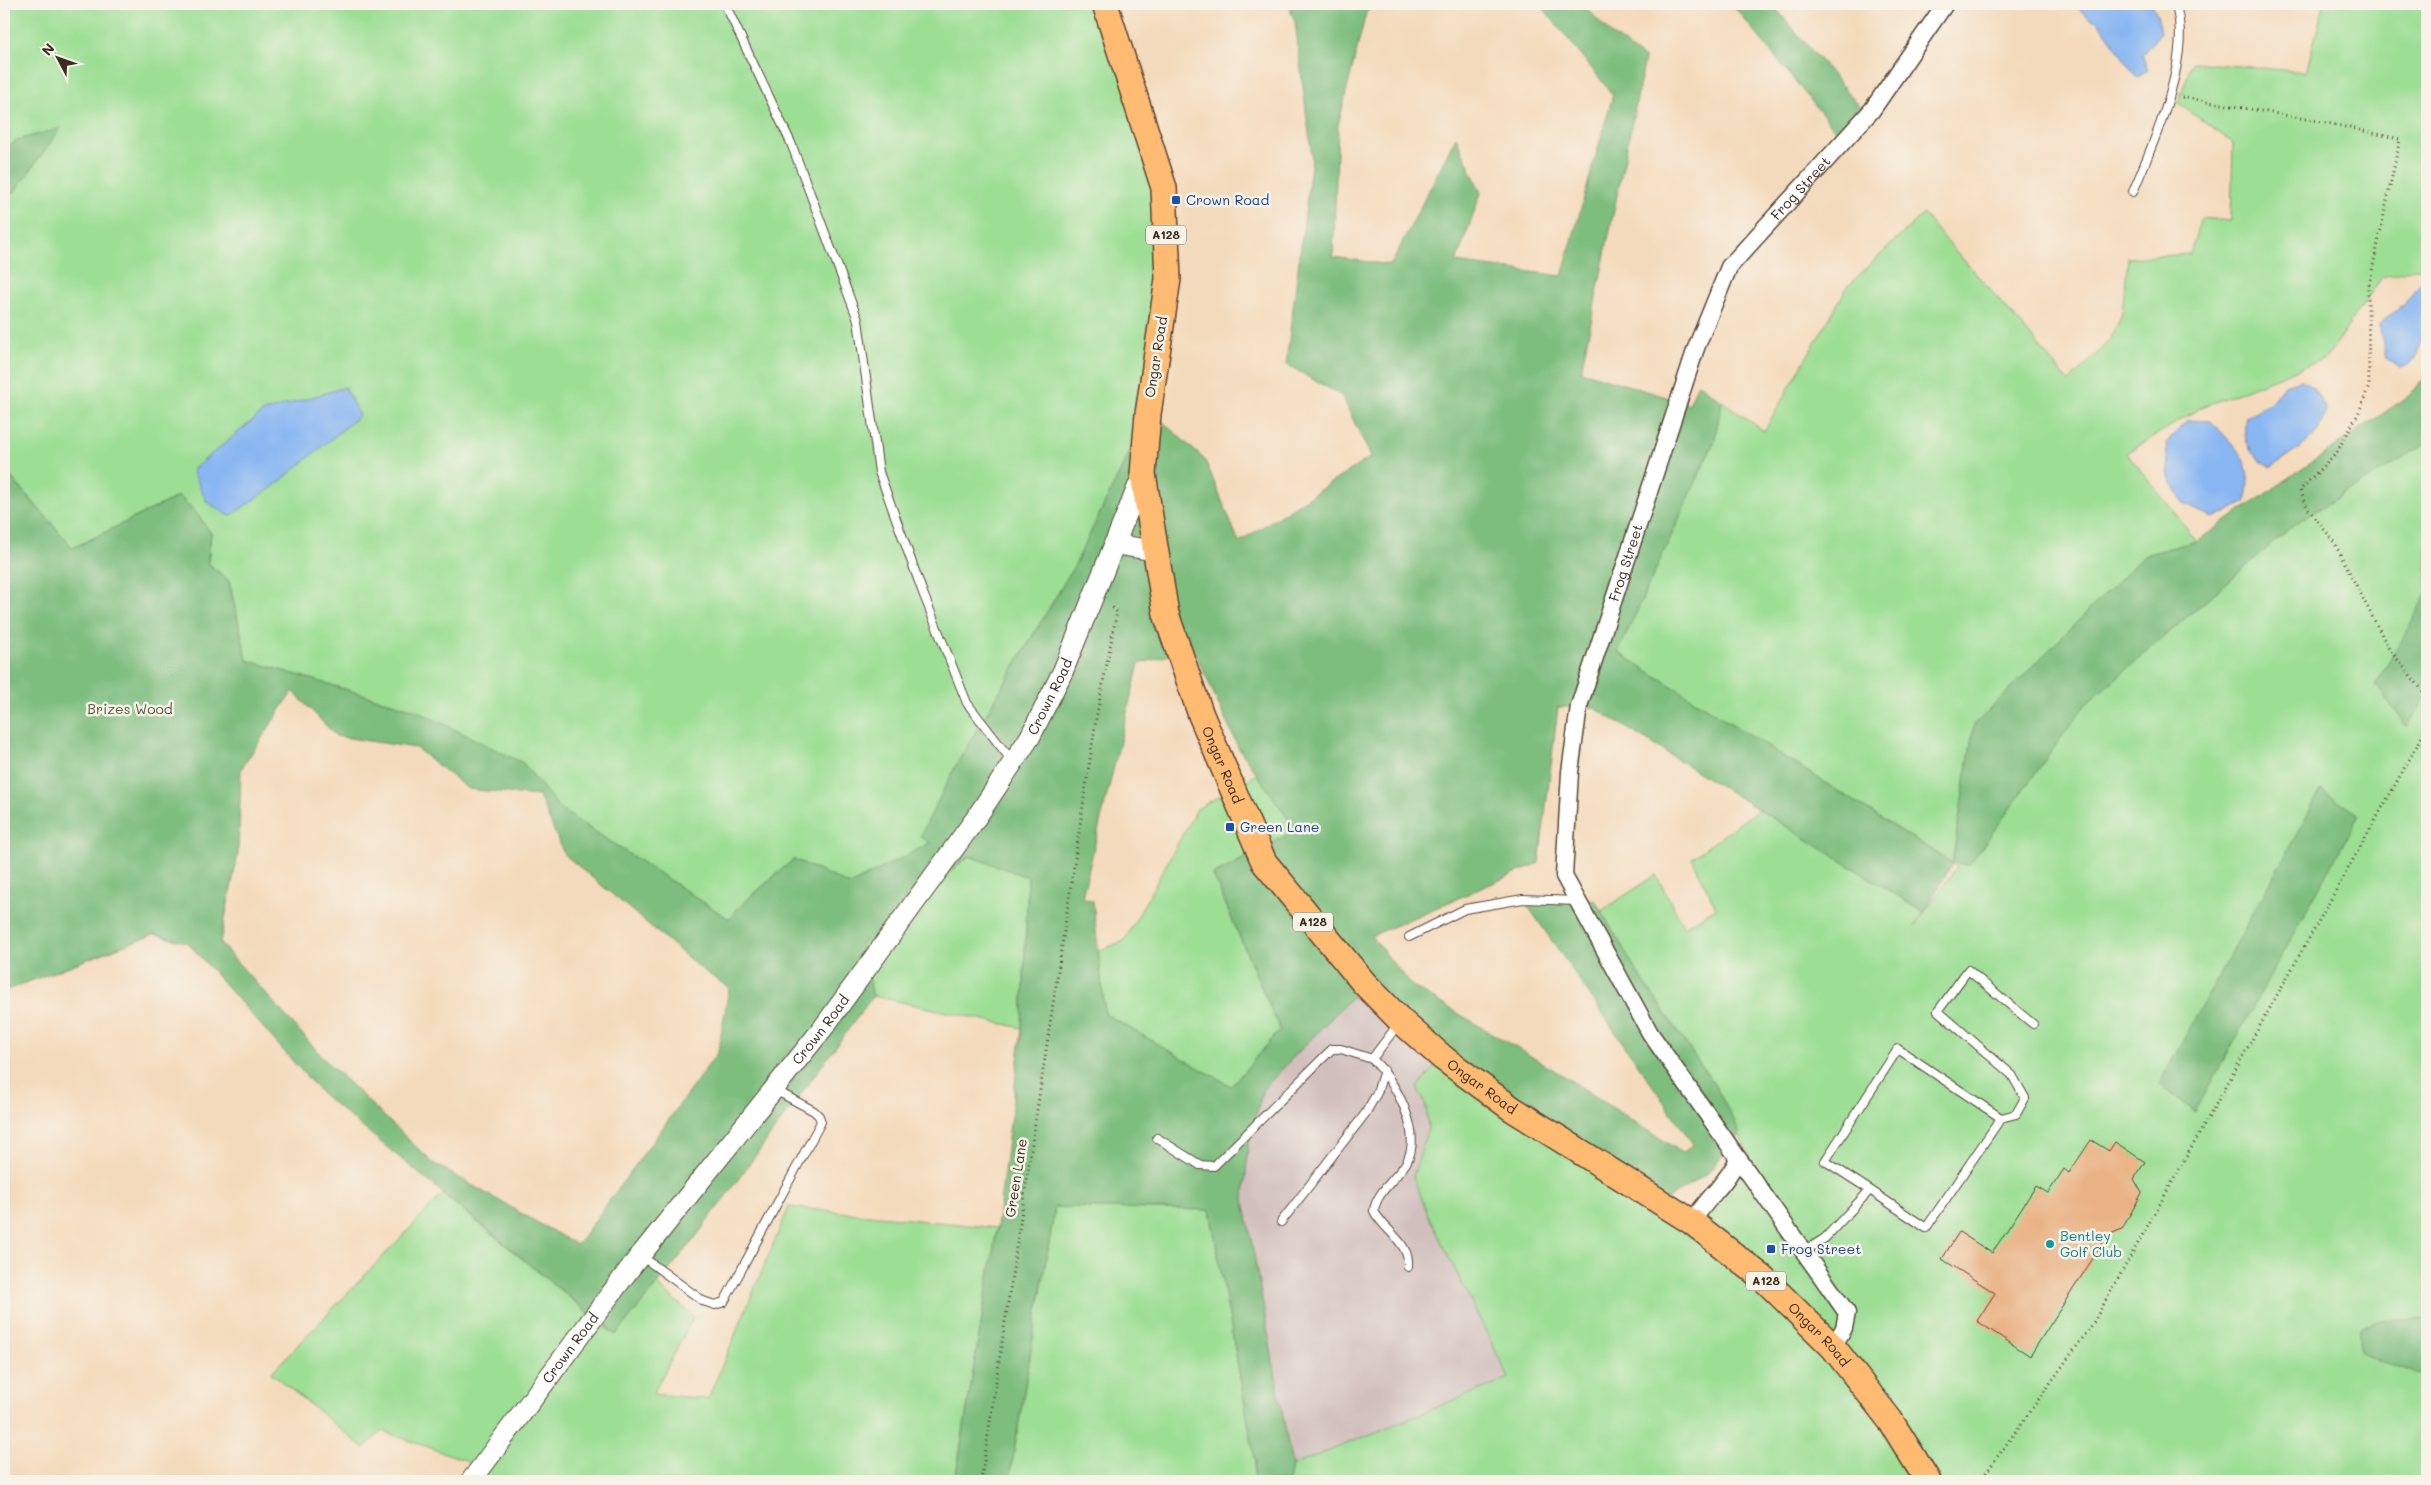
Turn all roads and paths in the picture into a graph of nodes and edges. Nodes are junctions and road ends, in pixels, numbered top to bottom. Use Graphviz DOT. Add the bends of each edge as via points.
graph roads {
  1 [pos="725,4"];
  2 [pos="1105,4"];
  3 [pos="1944,4"];
  4 [pos="2175,4"];
  5 [pos="2167,100"];
  6 [pos="2133,192"];
  7 [pos="1143,474"];
  8 [pos="1114,544"];
  9 [pos="1156,551"];
  10 [pos="1095,590"];
  11 [pos="2427,696"];
  12 [pos="2427,728"];
  13 [pos="1013,763"];
  14 [pos="1578,901"];
  15 [pos="1409,937"];
  16 [pos="1400,1021"];
  17 [pos="2033,1024"];
  18 [pos="1372,1059"];
  19 [pos="1384,1070"];
  20 [pos="774,1089"];
  21 [pos="2002,1118"];
  22 [pos="1157,1138"];
  23 [pos="1738,1159"];
  24 [pos="1870,1190"];
  25 [pos="1281,1222"];
  26 [pos="1692,1222"];
  27 [pos="1805,1251"];
  28 [pos="640,1255"];
  29 [pos="1408,1267"];
  30 [pos="1833,1347"];
  31 [pos="471,1481"];
  32 [pos="981,1481"];
  33 [pos="1928,1481"];
  34 [pos="1980,1481"];
  1 -- 13 [label="lane" via="792,143 858,320 879,472 923,593 967,703"];
  2 -- 7 [label="main road, Ongar Road / A128" via="1164,188 1168,278 1148,414"];
  3 -- 14 [label="street, Frog Street" via="1872,110 1729,267 1704,330 1579,706 1570,772 1564,876"];
  4 -- 5 [label="lane" via="2179,15 2178,60"];
  5 -- 6 [label="lane"];
  5 -- 11 [label="path" via="2180,97 2199,100 2400,139 2368,290 2368,386 2360,410 2337,452 2300,490 2308,508 2334,542 2389,650"];
  7 -- 8 [label="street, Crown Road"];
  7 -- 9 [label="main road, Ongar Road / A128"];
  8 -- 9 [label="street"];
  8 -- 10 [label="street, Crown Road"];
  9 -- 16 [label="main road, Ongar Road / A128" via="1166,614 1201,715 1264,862 1364,983"];
  10 -- 13 [label="street, Crown Road" via="1063,671 1030,737"];
  10 -- 32 [label="path, Green Lane" via="1117,612 1098,713"];
  12 -- 34 [label="path" via="2092,1325"];
  13 -- 20 [label="street, Crown Road" via="823,1028"];
  14 -- 15 [label="lane" via="1523,899 1465,909"];
  14 -- 23 [label="street, Frog Street" via="1650,1034"];
  16 -- 18 [label="lane"];
  16 -- 26 [label="main road, Ongar Road / A128" via="1443,1058 1511,1108"];
  17 -- 21 [label="lane" via="1968,970 1938,1011 2012,1075 2025,1098 2016,1114"];
  18 -- 19 [label="lane"];
  18 -- 22 [label="lane" via="1342,1049 1332,1050 1214,1166 1200,1165"];
  19 -- 25 [label="lane" via="1378,1093 1365,1114"];
  19 -- 29 [label="lane" via="1412,1127 1413,1146 1406,1164 1378,1199 1374,1211 1405,1248"];
  20 -- 28 [label="street, Crown Road"];
  20 -- 28 [label="lane" via="814,1111 821,1122 724,1302 715,1305 703,1301"];
  21 -- 24 [label="lane" via="1926,1228"];
  21 -- 24 [label="lane" via="1898,1049 1825,1162"];
  23 -- 26 [label="street" via="1733,1171 1702,1205"];
  23 -- 27 [label="street, Frog Street"];
  24 -- 27 [label="lane" via="1825,1238"];
  26 -- 30 [label="main road, Ongar Road / A128" via="1763,1278"];
  27 -- 30 [label="street, Frog Street" via="1847,1313 1844,1328"];
  28 -- 31 [label="street, Crown Road"];
  30 -- 33 [label="main road, Ongar Road / A128" via="1890,1420"];
}
